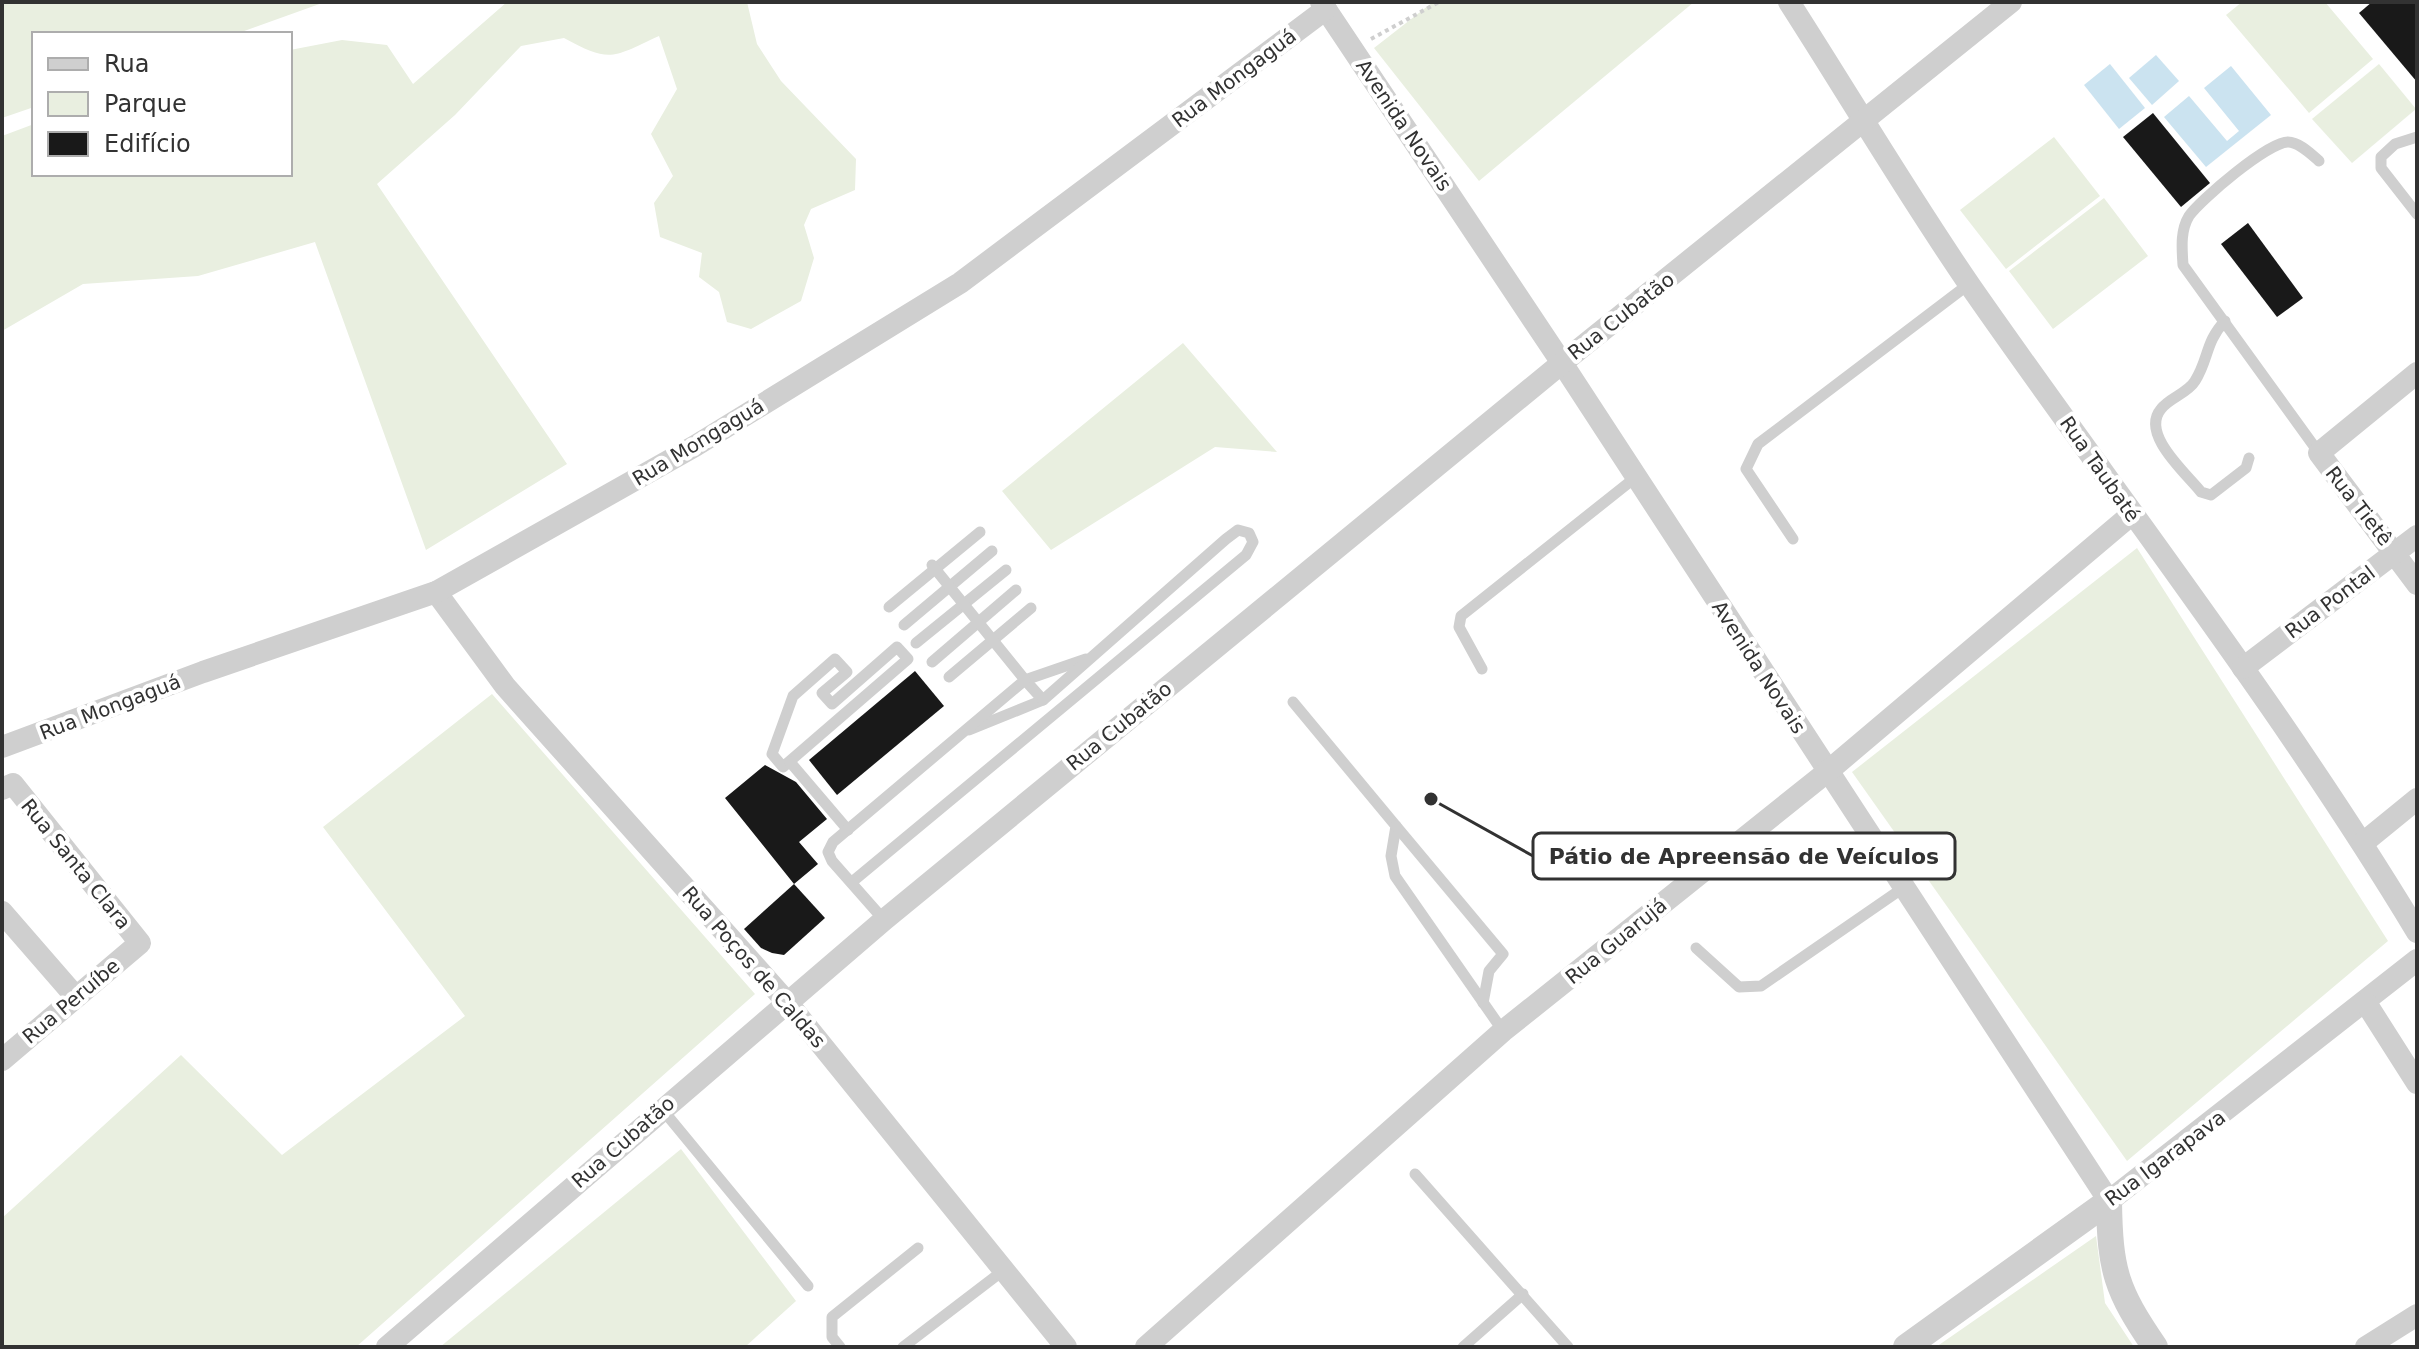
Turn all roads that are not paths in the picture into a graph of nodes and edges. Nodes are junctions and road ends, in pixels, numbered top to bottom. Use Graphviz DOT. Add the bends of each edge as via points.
graph roads {
  1 [pos="1789,2"];
  2 [pos="2011,2"];
  3 [pos="1324,5"];
  4 [pos="1866,122"];
  5 [pos="2417,137"];
  6 [pos="2319,161"];
  7 [pos="2417,214"];
  8 [pos="1969,284"];
  9 [pos="2225,321"];
  10 [pos="1562,363"];
  11 [pos="2417,373"];
  12 [pos="2319,453"];
  13 [pos="2249,458"];
  14 [pos="1636,477"];
  15 [pos="2132,514"];
  16 [pos="980,532"];
  17 [pos="2417,536"];
  18 [pos="1793,539"];
  19 [pos="992,551"];
  20 [pos="2396,553"];
  21 [pos="934,568"];
  22 [pos="1006,570"];
  23 [pos="2417,584"];
  24 [pos="949,588"];
  25 [pos="1016,590"];
  26 [pos="436,592"];
  27 [pos="963,606"];
  28 [pos="889,607"];
  29 [pos="1031,608"];
  30 [pos="977,623"];
  31 [pos="904,625"];
  32 [pos="991,641"];
  33 [pos="916,643"];
  34 [pos="1090,658"];
  35 [pos="932,662"];
  36 [pos="2243,668"];
  37 [pos="1482,669"];
  38 [pos="949,677"];
  39 [pos="1025,680"];
  40 [pos="1043,700"];
  41 [pos="1293,702"];
  42 [pos="959,734"];
  43 [pos="2,747"];
  44 [pos="790,762"];
  45 [pos="1827,772"];
  46 [pos="8,787"];
  47 [pos="2417,799"];
  48 [pos="1396,826"];
  49 [pos="848,830"];
  50 [pos="2363,843"];
  51 [pos="852,882"];
  52 [pos="1903,888"];
  53 [pos="2,912"];
  54 [pos="884,920"];
  55 [pos="2417,932"];
  56 [pos="140,943"];
  57 [pos="1696,948"];
  58 [pos="2417,960"];
  59 [pos="75,996"];
  60 [pos="786,1001"];
  61 [pos="1483,1003"];
  62 [pos="2366,1003"];
  63 [pos="1503,1031"];
  64 [pos="2,1060"];
  65 [pos="2417,1083"];
  66 [pos="661,1109"];
  67 [pos="1415,1174"];
  68 [pos="2109,1201"];
  69 [pos="918,1248"];
  70 [pos="1004,1270"];
  71 [pos="808,1286"];
  72 [pos="1523,1294"];
  73 [pos="2417,1315"];
  74 [pos="387,1347"];
  75 [pos="840,1347"];
  76 [pos="903,1347"];
  77 [pos="1066,1347"];
  78 [pos="1146,1347"];
  79 [pos="1463,1347"];
  80 [pos="1568,1347"];
  81 [pos="1906,1347"];
  82 [pos="2155,1347"];
  83 [pos="2366,1347"];
  1 -- 4 [label="street, Rua Taubaté"];
  2 -- 4 [label="street, Rua Cubatão"];
  3 -- 10 [label="street, Avenida Novais"];
  3 -- 26 [label="street, Rua Mongaguá" via="960,283 695,446"];
  4 -- 8 [label="street, Rua Taubaté"];
  4 -- 10 [label="street, Rua Cubatão"];
  5 -- 7 [label="lane" via="2395,144 2381,157 2381,168"];
  6 -- 9 [label="lane" via="2287,142 2269,148 2188,218 2183,265"];
  8 -- 15 [label="street, Rua Taubaté"];
  8 -- 18 [label="lane" via="1758,444 1746,469"];
  9 -- 12 [label="lane"];
  9 -- 13 [label="lane" via="2210,336 2194,383 2161,408 2156,436 2201,492 2211,495 2246,468"];
  10 -- 14 [label="street, Avenida Novais"];
  10 -- 54 [label="street, Rua Cubatão"];
  11 -- 12 [label="street, Rua Tietê"];
  12 -- 20 [label="street, Rua Tietê"];
  14 -- 37 [label="lane" via="1461,616 1459,627"];
  14 -- 45 [label="street, Avenida Novais"];
  15 -- 36 [label="street, Rua Taubaté"];
  15 -- 45 [label="street, Rua Guarujá"];
  16 -- 21 [label="lane"];
  17 -- 20 [label="street, Rua Pontal"];
  19 -- 24 [label="lane"];
  20 -- 23 [label="street, Rua Tietê"];
  20 -- 36 [label="street, Rua Pontal"];
  21 -- 24 [label="lane"];
  21 -- 28 [label="lane"];
  22 -- 27 [label="lane"];
  24 -- 27 [label="lane"];
  24 -- 31 [label="lane"];
  25 -- 30 [label="lane"];
  26 -- 43 [label="street, Rua Mongaguá"];
  26 -- 60 [label="street, Rua Poços de Caldas" via="505,686"];
  27 -- 30 [label="lane"];
  27 -- 33 [label="lane"];
  29 -- 32 [label="lane"];
  30 -- 32 [label="lane"];
  30 -- 35 [label="lane"];
  32 -- 38 [label="lane"];
  32 -- 39 [label="lane"];
  34 -- 39 [label="lane"];
  34 -- 40 [label="lane"];
  34 -- 51 [label="lane" via="1226,539 1238,530 1249,533 1253,542 1246,555"];
  36 -- 50 [label="street, Rua Taubaté"];
  39 -- 40 [label="lane"];
  39 -- 42 [label="lane"];
  40 -- 42 [label="lane"];
  41 -- 48 [label="lane"];
  42 -- 49 [label="lane"];
  44 -- 44 [label="lane" via="908,659 897,647 832,704 822,693 847,672 835,659 793,696 772,754 783,767"];
  44 -- 49 [label="lane"];
  45 -- 52 [label="street, Avenida Novais"];
  45 -- 63 [label="street, Rua Guarujá"];
  46 -- 56 [label="street, Rua Santa Clara"];
  47 -- 50 [label="street"];
  48 -- 61 [label="lane" via="1391,856 1395,876"];
  48 -- 61 [label="lane" via="1503,954 1489,971"];
  49 -- 51 [label="lane" via="828,852"];
  50 -- 55 [label="street, Rua Taubaté"];
  51 -- 54 [label="lane"];
  52 -- 57 [label="lane" via="1761,986 1739,987"];
  52 -- 68 [label="street, Avenida Novais"];
  53 -- 59 [label="street"];
  54 -- 60 [label="street, Rua Cubatão"];
  56 -- 59 [label="street, Rua Peruíbe"];
  58 -- 62 [label="street, Rua Igarapava"];
  59 -- 64 [label="street, Rua Peruíbe"];
  60 -- 66 [label="street, Rua Cubatão"];
  60 -- 70 [label="street, Rua Poços de Caldas"];
  61 -- 63 [label="lane"];
  62 -- 65 [label="street"];
  62 -- 68 [label="street, Rua Igarapava"];
  63 -- 78 [label="street, Rua Guarujá"];
  66 -- 71 [label="lane"];
  66 -- 74 [label="street, Rua Cubatão"];
  67 -- 72 [label="lane"];
  68 -- 81 [label="street, Rua Igarapava"];
  68 -- 82 [label="street" via="2113,1274 2125,1303"];
  69 -- 75 [label="lane" via="832,1317 832,1337"];
  70 -- 76 [label="lane"];
  70 -- 77 [label="street, Rua Poços de Caldas"];
  72 -- 79 [label="lane"];
  72 -- 80 [label="lane"];
  73 -- 83 [label="street"];
}
